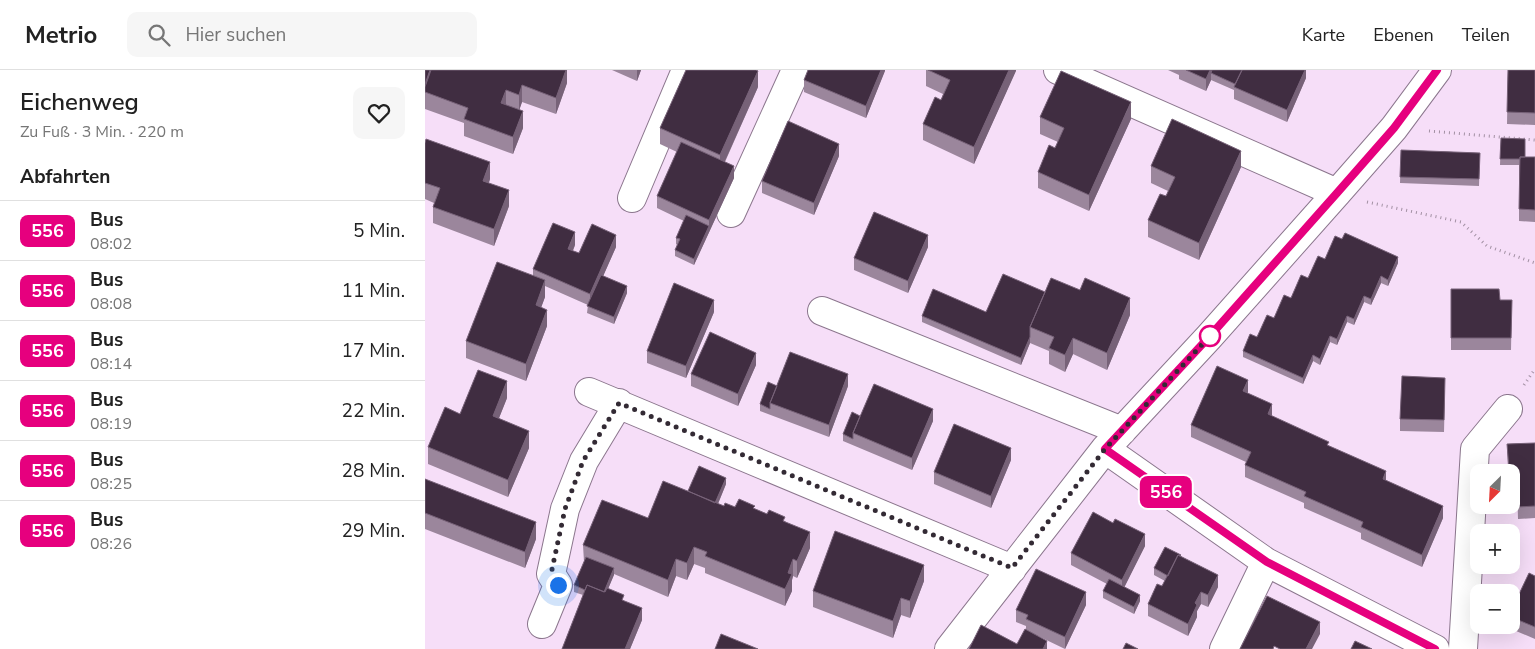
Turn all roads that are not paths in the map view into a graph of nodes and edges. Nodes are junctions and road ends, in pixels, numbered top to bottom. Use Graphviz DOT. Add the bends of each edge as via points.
graph roads {
  1 [pos="686,70"];
  2 [pos="796,70"];
  3 [pos="1058,70"];
  4 [pos="1437,70"];
  5 [pos="1337,193"];
  6 [pos="631,198"];
  7 [pos="731,213"];
  8 [pos="823,312"];
  9 [pos="589,392"];
  10 [pos="619,403"];
  11 [pos="1508,409"];
  12 [pos="1113,440"];
  13 [pos="1267,562"];
  14 [pos="1012,568"];
  15 [pos="542,624"];
  16 [pos="949,649"];
  17 [pos="1224,649"];
  18 [pos="1435,649"];
  19 [pos="1463,649"];
  1 -- 6 [label="street"];
  2 -- 7 [label="street"];
  3 -- 5 [label="street"];
  4 -- 5 [label="street" via="1394,128"];
  5 -- 12 [label="street"];
  8 -- 12 [label="street"];
  9 -- 10 [label="street"];
  10 -- 14 [label="street"];
  10 -- 15 [label="street" via="583,461 565,509 551,574 558,585"];
  11 -- 19 [label="street" via="1475,449"];
  12 -- 13 [label="street"];
  12 -- 14 [label="street"];
  13 -- 17 [label="street"];
  13 -- 18 [label="street"];
  14 -- 16 [label="street"];
}
